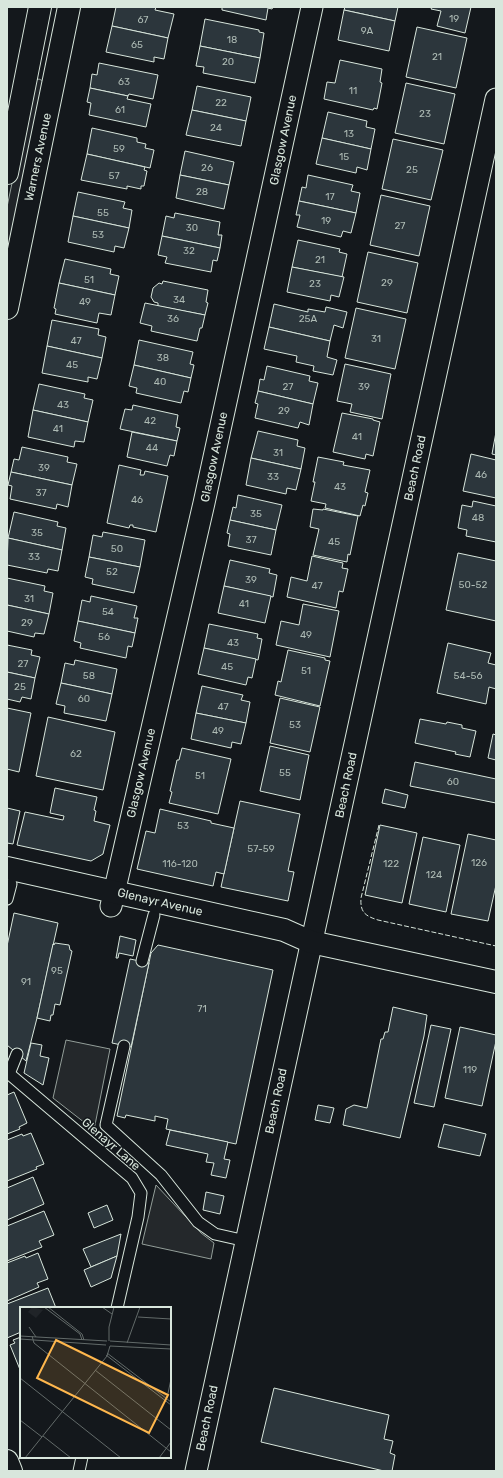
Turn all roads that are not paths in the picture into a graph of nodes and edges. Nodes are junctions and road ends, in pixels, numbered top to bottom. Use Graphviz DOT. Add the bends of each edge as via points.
graph roads {
  1 [pos="40,7"];
  2 [pos="69,7"];
  3 [pos="312,7"];
  4 [pos="496,99"];
  5 [pos="7,173"];
  6 [pos="7,308"];
  7 [pos="8,883"];
  8 [pos="112,899"];
  9 [pos="154,915"];
  10 [pos="311,942"];
  11 [pos="142,961"];
  12 [pos="496,982"];
  13 [pos="124,1046"];
  14 [pos="17,1054"];
  15 [pos="8,1073"];
  16 [pos="246,1241"];
  17 [pos="117,1307"];
  18 [pos="82,1458"];
  19 [pos="7,1461"];
  20 [pos="11,1471"];
  21 [pos="79,1471"];
  22 [pos="196,1471"];
  1 -- 5 [label="street"];
  2 -- 6 [label="street, Warners Avenue"];
  3 -- 8 [label="street, Glasgow Avenue" via="204,503"];
  4 -- 10 [label="street, Beach Road"];
  7 -- 8 [label="street, Glenayr Avenue"];
  8 -- 9 [label="street, Glenayr Avenue"];
  8 -- 10 [label="street, Glenayr Avenue" via="284,930"];
  9 -- 10 [label="street, Glenayr Avenue" via="281,943"];
  9 -- 11 [label="lane"];
  10 -- 12 [label="street, Glenayr Avenue"];
  10 -- 16 [label="street, Beach Road"];
  13 -- 16 [label="lane" via="106,1125 162,1175 198,1222 215,1234"];
  14 -- 15 [label="lane"];
  15 -- 17 [label="lane, Glenayr Lane" via="132,1178 141,1193"];
  16 -- 22 [label="street, Beach Road"];
  18 -- 21 [label="lane"];
  19 -- 20 [label="street"];
}
